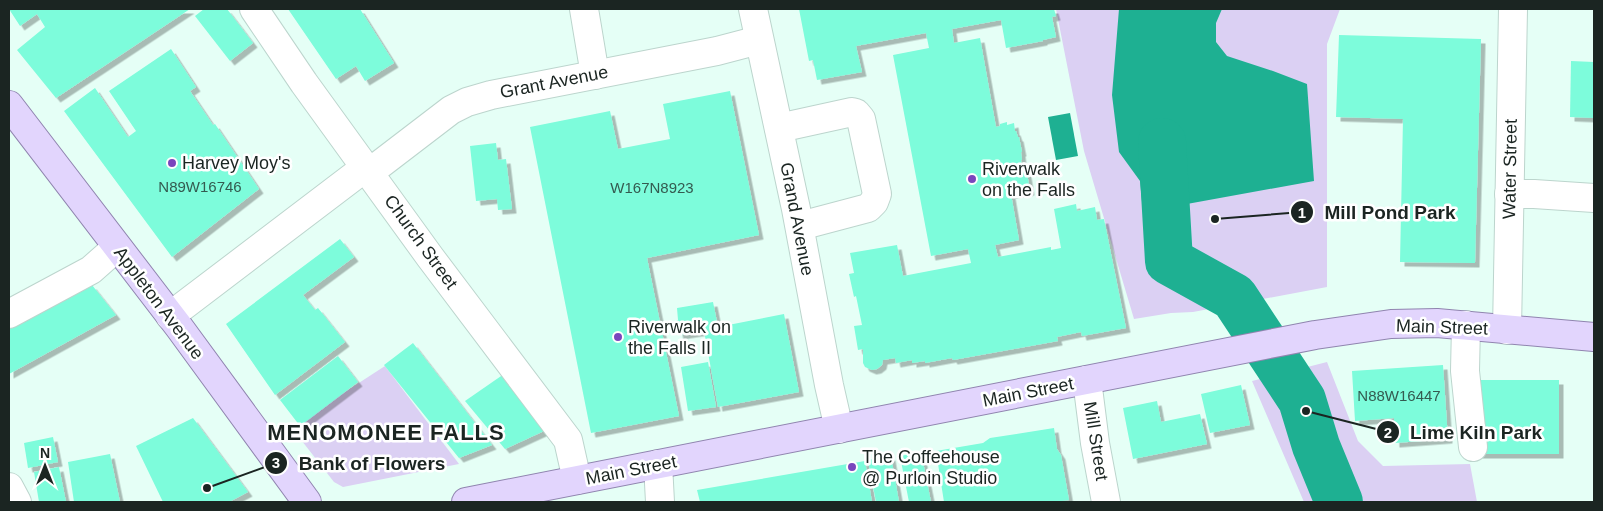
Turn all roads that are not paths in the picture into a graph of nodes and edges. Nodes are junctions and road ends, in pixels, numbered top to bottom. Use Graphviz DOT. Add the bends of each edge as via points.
graph roads {
  1 [pos="254,9"];
  2 [pos="584,9"];
  3 [pos="754,9"];
  4 [pos="1513,9"];
  5 [pos="759,40"];
  6 [pos="595,75"];
  7 [pos="9,105"];
  8 [pos="779,128"];
  9 [pos="368,170"];
  10 [pos="1509,194"];
  11 [pos="1594,198"];
  12 [pos="800,226"];
  13 [pos="117,247"];
  14 [pos="9,314"];
  15 [pos="170,316"];
  16 [pos="1466,325"];
  17 [pos="1507,330"];
  18 [pos="1594,337"];
  19 [pos="1087,380"];
  20 [pos="839,429"];
  21 [pos="1473,447"];
  22 [pos="658,464"];
  23 [pos="577,480"];
  24 [pos="9,487"];
  25 [pos="17,502"];
  26 [pos="307,502"];
  27 [pos="466,502"];
  28 [pos="660,502"];
  29 [pos="1106,502"];
  1 -- 9 [label="street, Church Street"];
  2 -- 6 [label="street"];
  3 -- 5 [label="street, Grand Avenue"];
  4 -- 10 [label="street, Water Street"];
  5 -- 6 [label="street, Grant Avenue"];
  5 -- 8 [label="street, Grand Avenue"];
  6 -- 9 [label="street, Grant Avenue" via="467,102"];
  7 -- 13 [label="main road, Appleton Avenue"];
  8 -- 12 [label="street, Grand Avenue"];
  8 -- 12 [label="street" via="856,113 861,120 871,166 876,194 872,206"];
  9 -- 15 [label="street, Grant Avenue"];
  9 -- 23 [label="street, Church Street" via="568,440"];
  10 -- 11 [label="street"];
  10 -- 17 [label="street, Water Street"];
  12 -- 20 [label="street, Grand Avenue"];
  13 -- 14 [label="street" via="91,270"];
  13 -- 15 [label="main road, Appleton Avenue"];
  15 -- 26 [label="main road, Appleton Avenue"];
  16 -- 17 [label="main road, Main Street"];
  16 -- 19 [label="main road, Main Street" via="1391,324 1315,335"];
  16 -- 21 [label="street" via="1466,371"];
  17 -- 18 [label="main road, Main Street"];
  19 -- 20 [label="main road, Main Street"];
  19 -- 29 [label="street, Mill Street"];
  20 -- 22 [label="main road, Main Street"];
  22 -- 23 [label="main road, Main Street"];
  22 -- 28 [label="street"];
  23 -- 27 [label="main road, Main Street"];
  24 -- 25 [label="street"];
}
